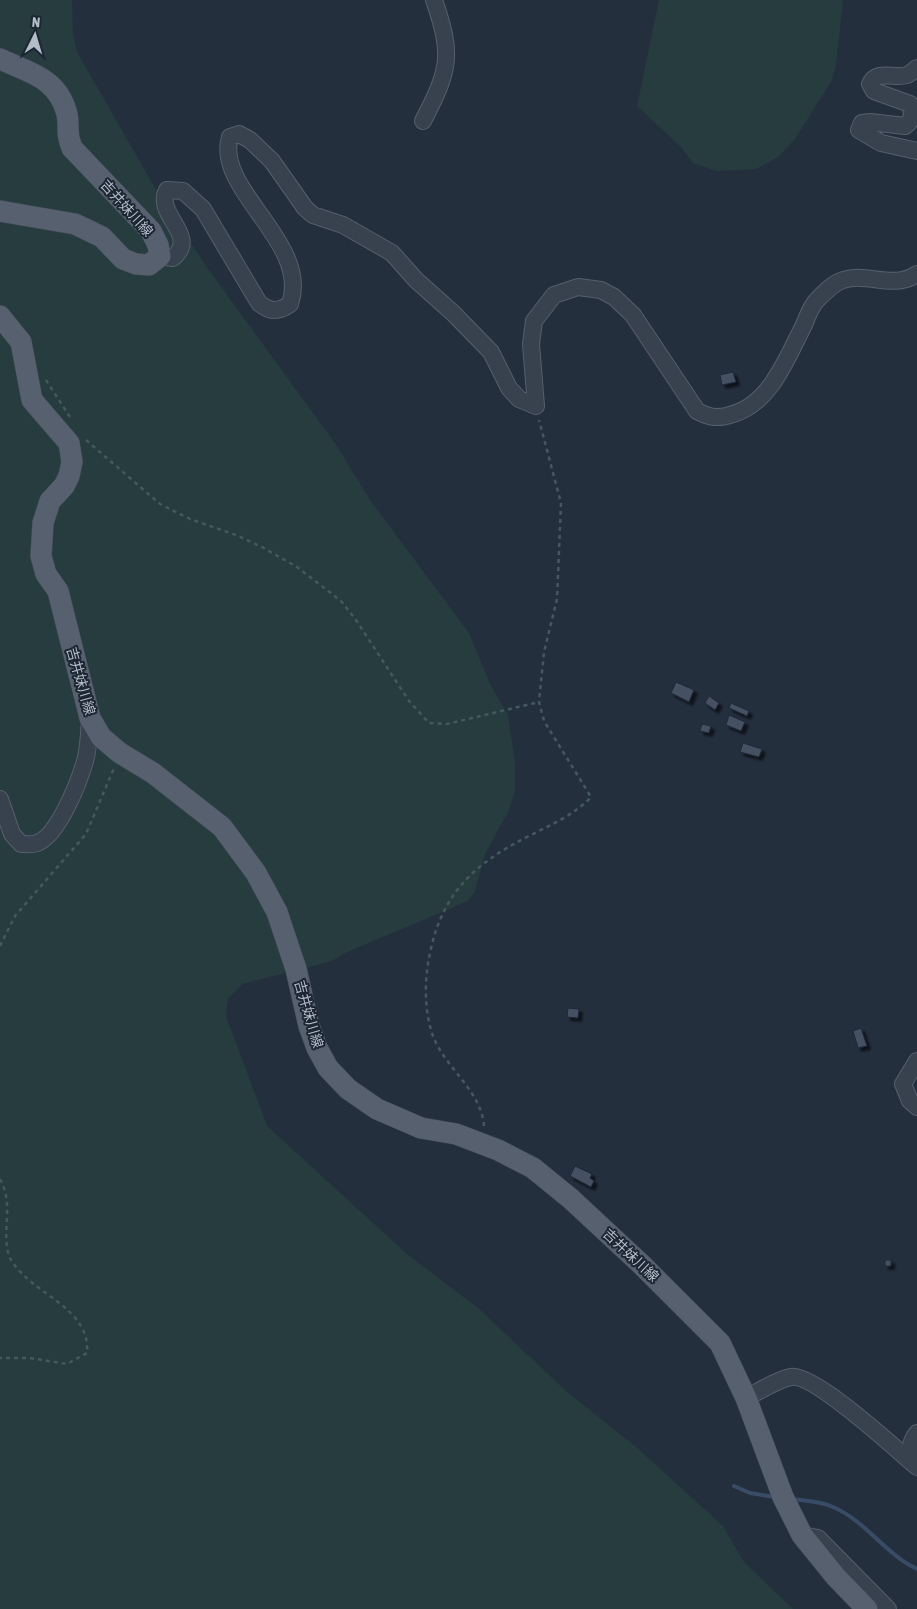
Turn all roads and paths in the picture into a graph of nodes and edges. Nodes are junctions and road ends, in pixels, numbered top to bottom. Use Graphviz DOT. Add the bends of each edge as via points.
graph roads {
  1 [pos="434,0"];
  2 [pos="0,59"];
  3 [pos="917,68"];
  4 [pos="423,121"];
  5 [pos="917,151"];
  6 [pos="0,211"];
  7 [pos="160,256"];
  8 [pos="917,274"];
  9 [pos="0,316"];
  10 [pos="42,375"];
  11 [pos="536,406"];
  12 [pos="74,423"];
  13 [pos="85,440"];
  14 [pos="539,702"];
  15 [pos="90,718"];
  16 [pos="120,753"];
  17 [pos="0,799"];
  18 [pos="0,946"];
  19 [pos="917,1062"];
  20 [pos="917,1107"];
  21 [pos="484,1131"];
  22 [pos="0,1179"];
  23 [pos="0,1358"];
  24 [pos="746,1398"];
  25 [pos="917,1433"];
  26 [pos="917,1466"];
  27 [pos="802,1535"];
  28 [pos="867,1609"];
  29 [pos="888,1609"];
  1 -- 4 [label="street" via="445,33 447,53 441,86"];
  2 -- 7 [label="main road, 吉井妹川線" via="44,78 53,86 63,102 67,117 66,135 72,148 151,231"];
  3 -- 5 [label="street" via="908,75 878,76 870,84 874,91 910,104 912,116 909,123 906,126 862,123 859,130 882,143"];
  6 -- 7 [label="main road" via="75,224 102,237 123,259 136,264 149,265"];
  7 -- 11 [label="street" via="173,258 179,253 180,232 164,200 167,190 183,191 203,209 259,303 274,311 290,304 294,283 288,261 275,235 235,175 228,144 230,138 239,134 272,161 313,215 344,225 392,253 491,352 509,388 519,399"];
  8 -- 11 [label="street" via="904,280 859,277 837,283 814,303 777,376 756,403 722,418 708,418 697,411 633,315 614,297 601,290 578,287 554,295 534,321 531,358"];
  9 -- 15 [label="main road, 吉井妹川線" via="21,342 32,400 69,443 72,462 69,476 50,501 43,523 41,556 46,574 58,592"];
  10 -- 12 [label="path"];
  11 -- 14 [label="path" via="561,503 557,599 544,652"];
  13 -- 14 [label="path" via="160,504 262,548 297,567 341,601 408,701 429,723 447,724"];
  14 -- 21 [label="path" via="544,722 591,797 582,807 553,825 502,852 460,884 444,907 428,960 426,1012 432,1032 443,1056 477,1100"];
  15 -- 16 [label="main road, 吉井妹川線" via="101,737"];
  15 -- 17 [label="street" via="88,745 79,779 58,824 45,839 36,844 21,844 12,834"];
  16 -- 18 [label="path" via="86,834 15,916"];
  16 -- 24 [label="main road, 吉井妹川線" via="153,773 222,827 256,873 277,912 317,1048 328,1068 348,1089 386,1113 421,1128 473,1140 533,1168 642,1265 720,1343"];
  19 -- 20 [label="street" via="903,1084 910,1101"];
  22 -- 23 [label="path" via="7,1199 5,1240 9,1257 44,1293 67,1308 82,1328 88,1344 87,1353 67,1364"];
  24 -- 26 [label="street" via="791,1377 807,1380"];
  24 -- 27 [label="main road, 吉井妹川線" via="783,1497"];
  25 -- 26 [label="street" via="910,1444 911,1456"];
  27 -- 28 [label="main road, 吉井妹川線"];
  27 -- 29 [label="street" via="818,1538"];
}
